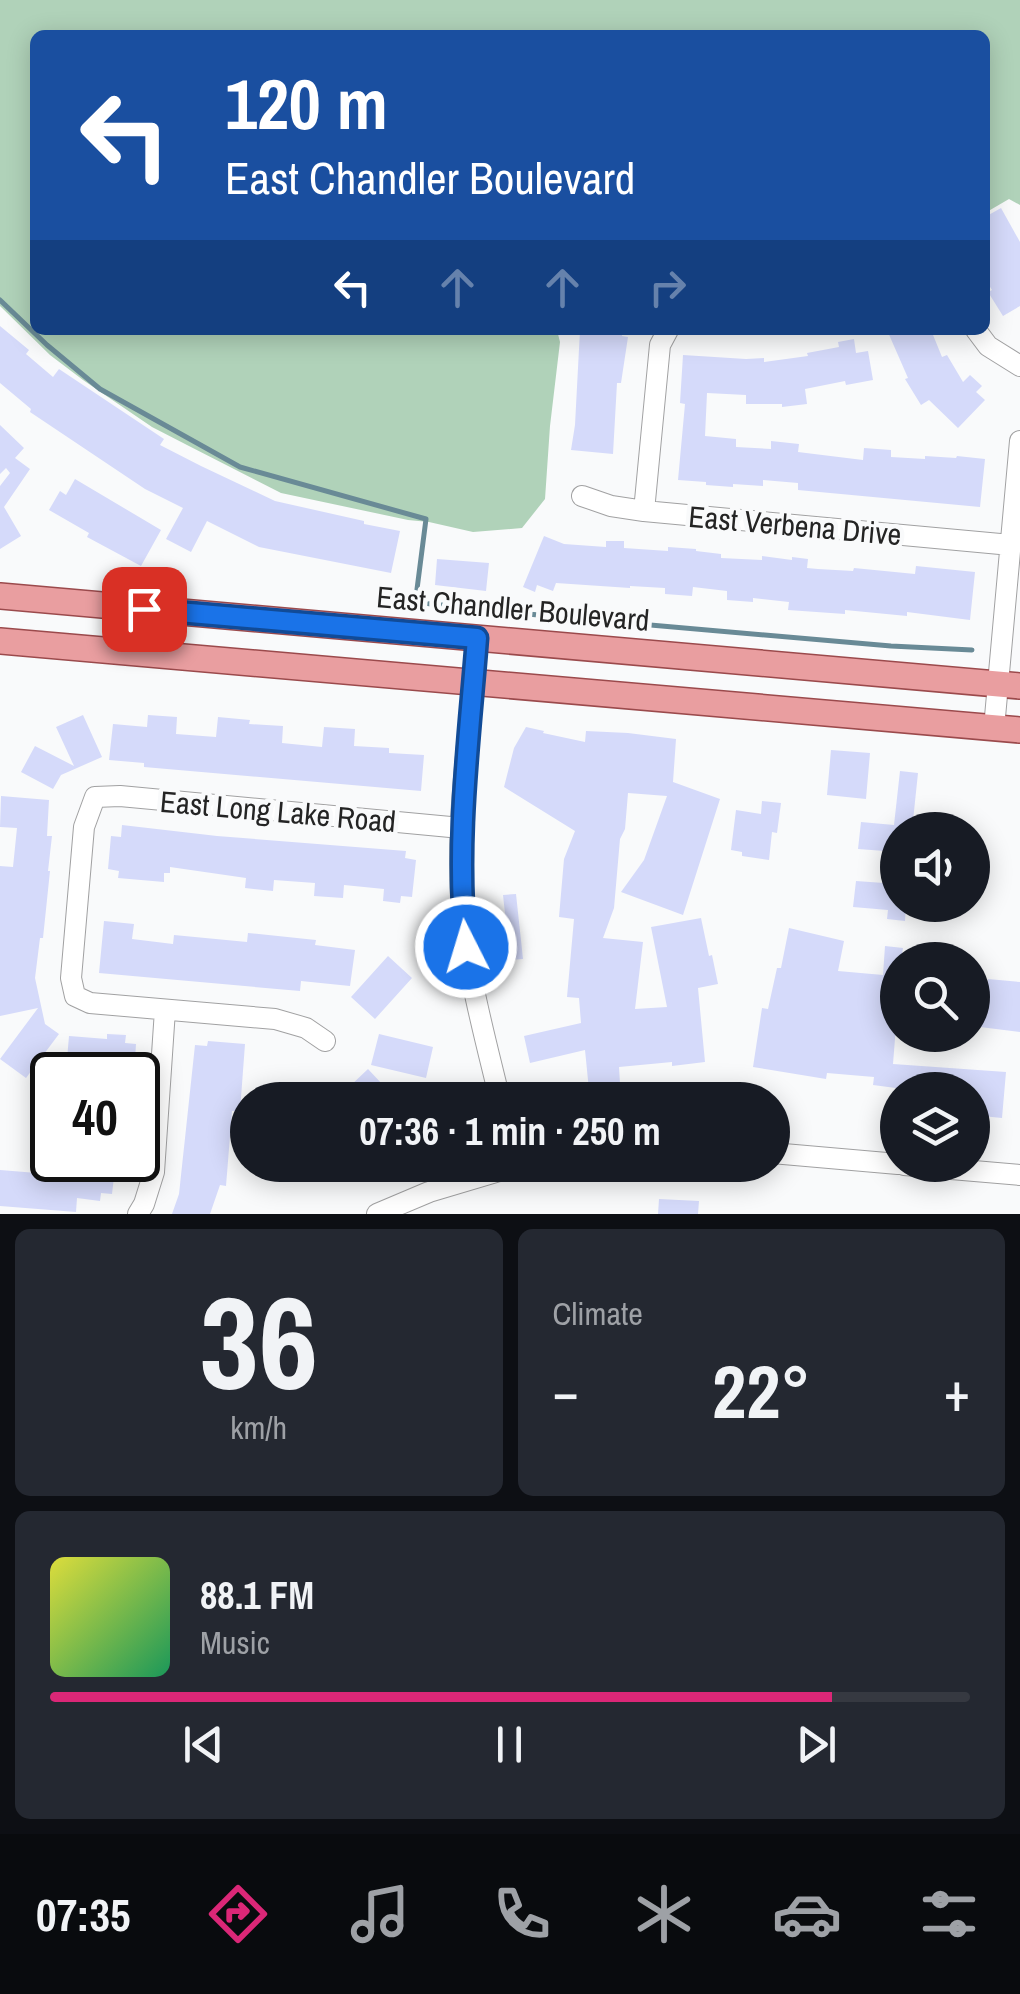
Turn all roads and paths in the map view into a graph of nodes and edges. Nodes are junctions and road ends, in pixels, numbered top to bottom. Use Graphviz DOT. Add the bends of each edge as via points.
graph roads {
  1 [pos="665,335"];
  2 [pos="980,335"];
  3 [pos="1020,366"];
  4 [pos="1020,441"];
  5 [pos="582,496"];
  6 [pos="644,511"];
  7 [pos="1010,546"];
  8 [pos="0,596"];
  9 [pos="477,638"];
  10 [pos="0,642"];
  11 [pos="474,682"];
  12 [pos="1009,685"];
  13 [pos="994,728"];
  14 [pos="1020,730"];
  15 [pos="461,828"];
  16 [pos="164,1010"];
  17 [pos="325,1041"];
  18 [pos="496,1082"];
  19 [pos="790,1155"];
  20 [pos="880,1163"];
  21 [pos="990,1172"];
  22 [pos="1020,1175"];
  23 [pos="461,1182"];
  24 [pos="138,1214"];
  25 [pos="377,1214"];
  1 -- 6 [label="street"];
  2 -- 3 [label="street"];
  4 -- 7 [label="street"];
  5 -- 6 [label="street, East Verbena Drive"];
  6 -- 7 [label="street, East Verbena Drive"];
  7 -- 12 [label="street"];
  8 -- 9 [label="main road, East Chandler Boulevard"];
  9 -- 11 [label="street"];
  9 -- 12 [label="main road, East Chandler Boulevard"];
  10 -- 11 [label="main road"];
  11 -- 13 [label="main road"];
  11 -- 15 [label="street"];
  12 -- 13 [label="street"];
  13 -- 14 [label="main road"];
  15 -- 16 [label="street, East Long Lake Road" via="95,797 84,827 75,996"];
  15 -- 18 [label="street" via="466,947"];
  16 -- 17 [label="street" via="275,1019"];
  16 -- 24 [label="street" via="154,1172"];
  19 -- 20 [label="street"];
  21 -- 22 [label="street"];
  23 -- 25 [label="street"];
}
